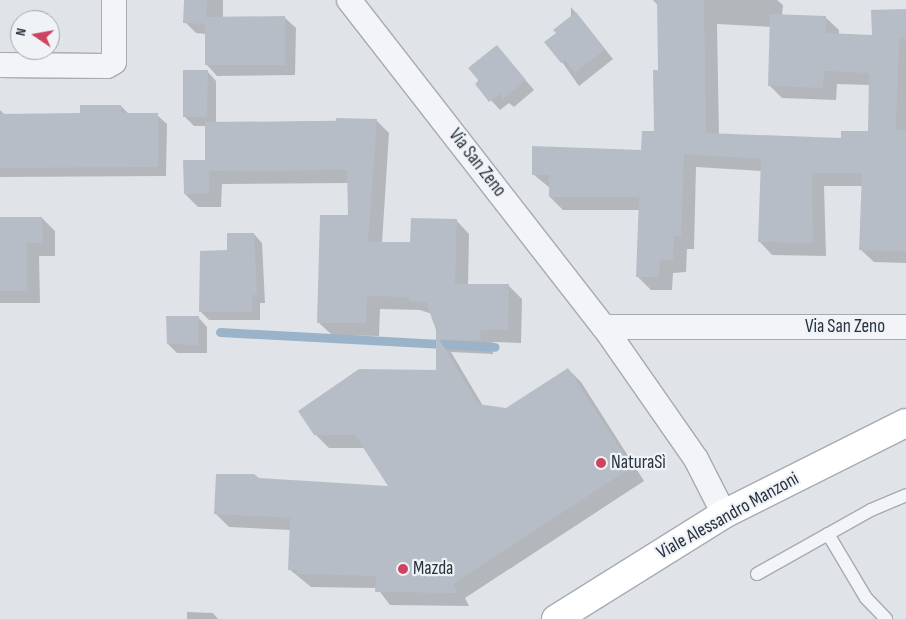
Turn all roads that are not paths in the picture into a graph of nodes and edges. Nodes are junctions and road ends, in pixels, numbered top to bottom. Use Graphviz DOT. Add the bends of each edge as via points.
graph roads {
  1 [pos="114,0"];
  2 [pos="350,0"];
  3 [pos="0,65"];
  4 [pos="604,327"];
  5 [pos="906,327"];
  6 [pos="906,423"];
  7 [pos="906,495"];
  8 [pos="724,514"];
  9 [pos="828,534"];
  10 [pos="757,574"];
  11 [pos="556,619"];
  12 [pos="886,619"];
  1 -- 3 [label="street" via="114,62 107,66"];
  2 -- 4 [label="street, Via San Zeno"];
  4 -- 5 [label="street, Via San Zeno"];
  4 -- 8 [label="street, Via San Zeno" via="696,459"];
  6 -- 8 [label="main road, Viale Alessandro Manzoni"];
  7 -- 9 [label="lane"];
  8 -- 11 [label="main road, Viale Alessandro Manzoni"];
  9 -- 10 [label="lane"];
  9 -- 12 [label="lane" via="866,598"];
}
